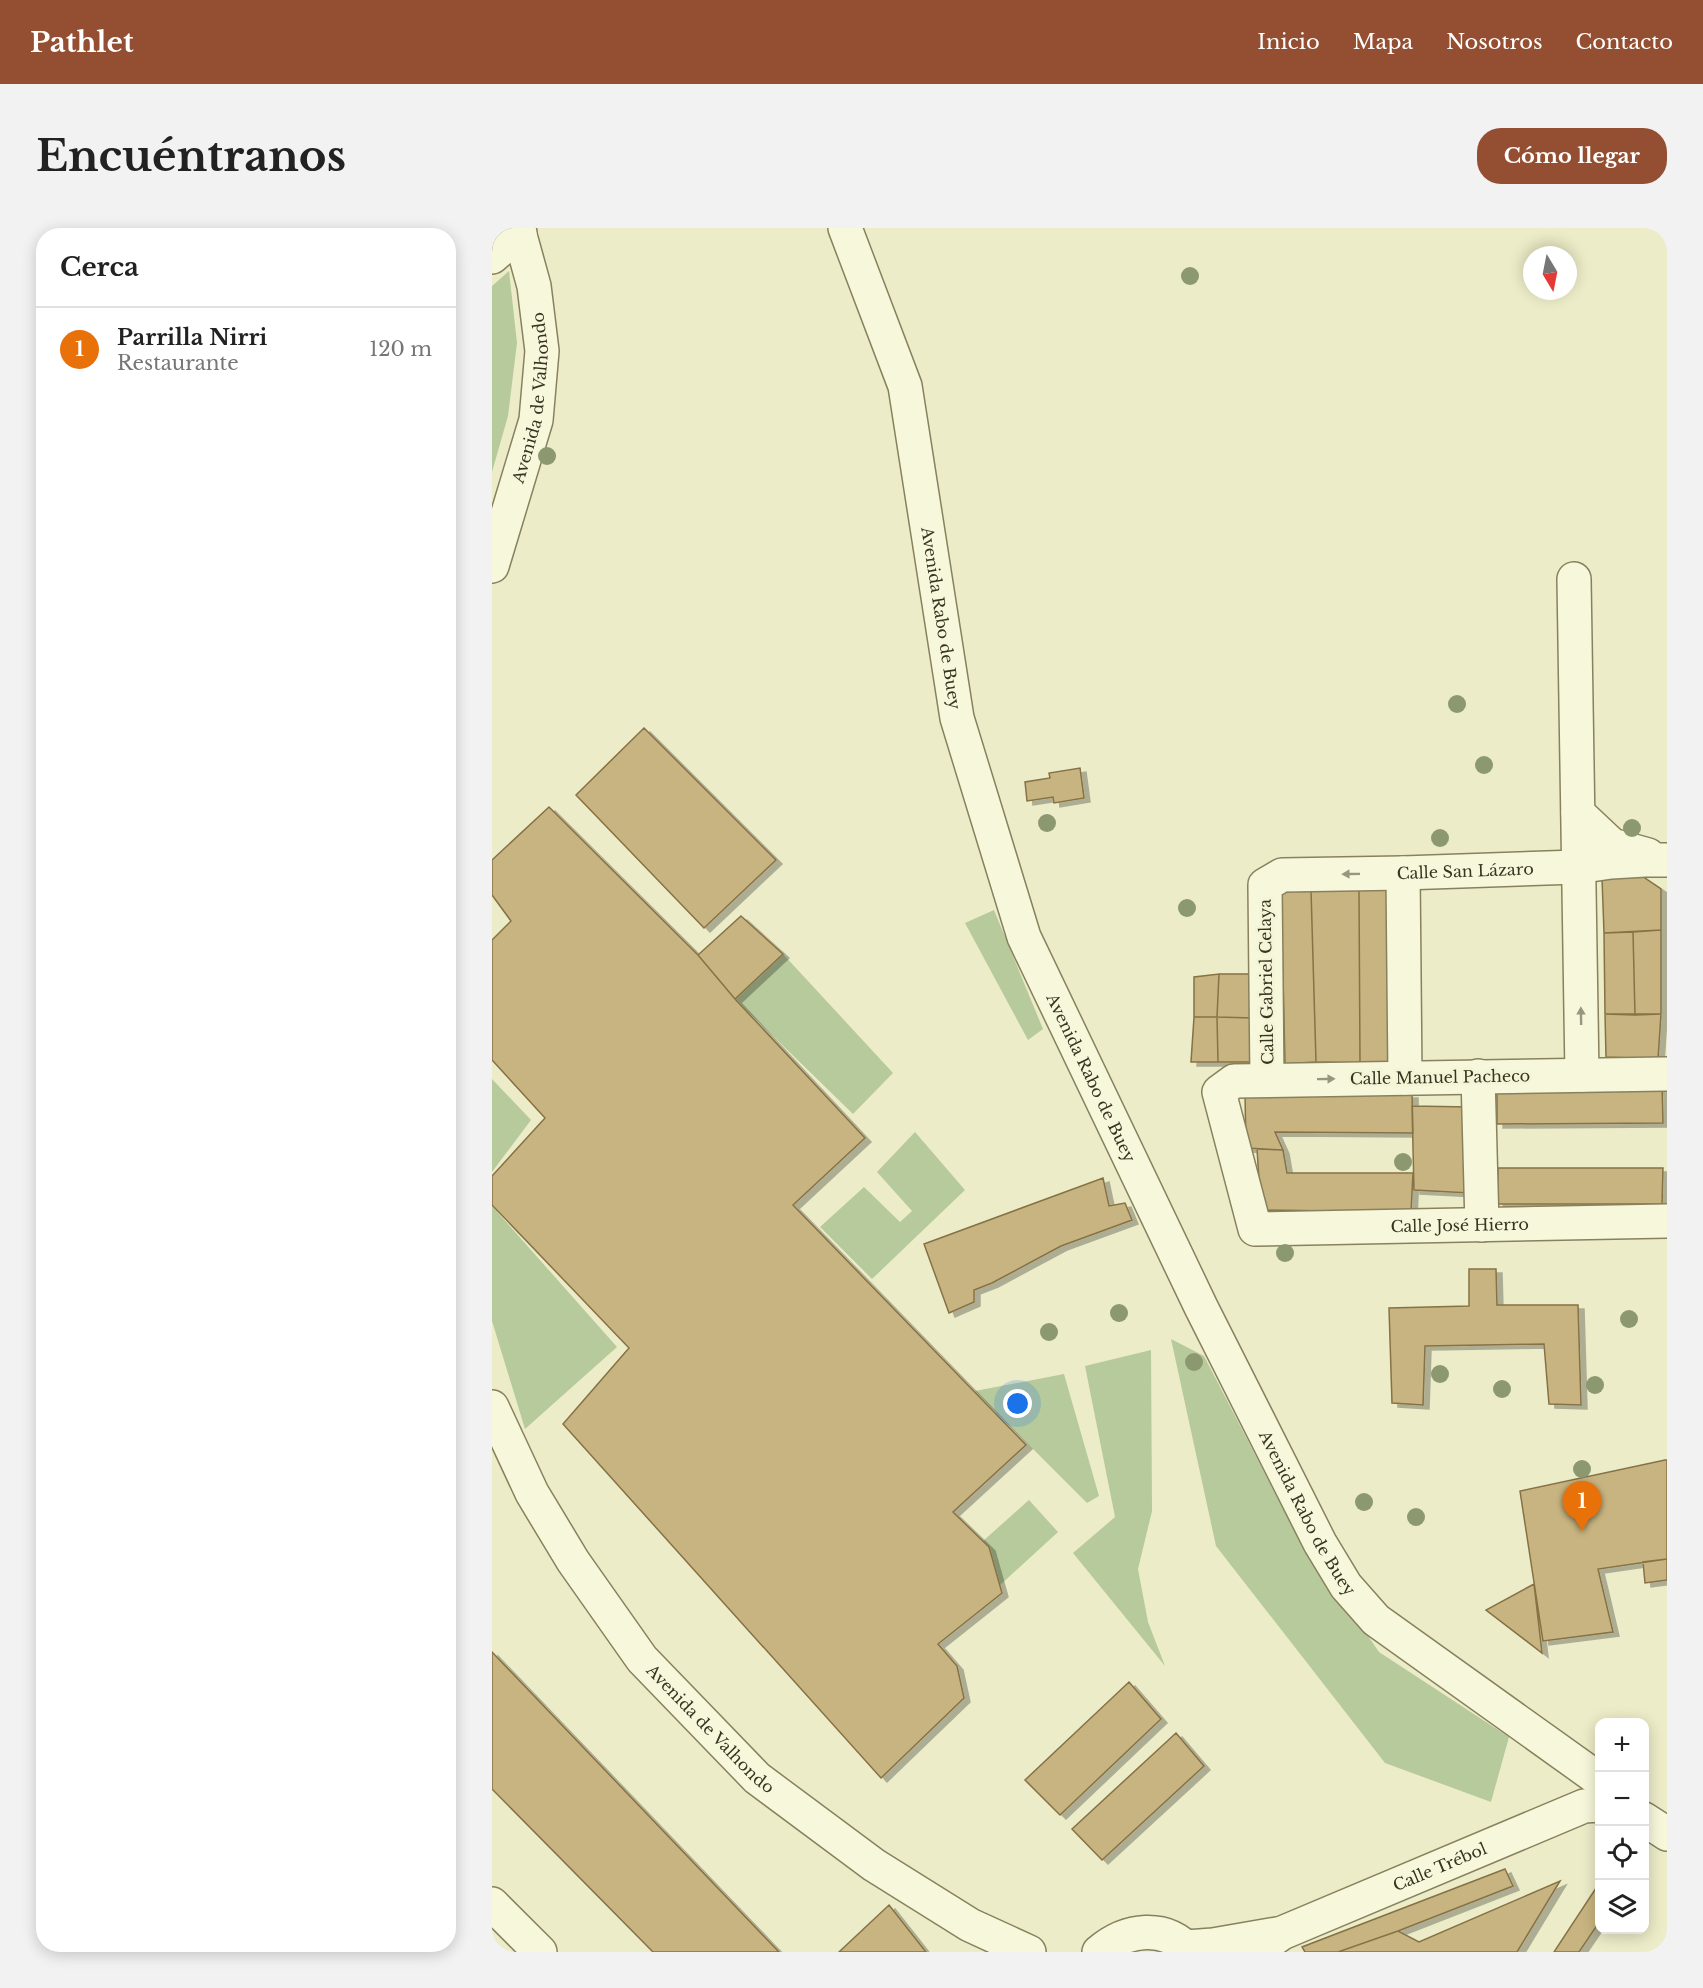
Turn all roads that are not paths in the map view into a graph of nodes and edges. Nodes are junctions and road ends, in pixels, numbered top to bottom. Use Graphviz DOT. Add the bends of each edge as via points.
graph roads {
  1 [pos="844,228"];
  2 [pos="519,230"];
  3 [pos="492,257"];
  4 [pos="492,566"];
  5 [pos="1574,579"];
  6 [pos="1578,813"];
  7 [pos="1667,860"];
  8 [pos="1577,867"];
  9 [pos="1403,873"];
  10 [pos="1265,885"];
  11 [pos="1665,1074"];
  12 [pos="1582,1075"];
  13 [pos="1478,1076"];
  14 [pos="1405,1078"];
  15 [pos="1267,1080"];
  16 [pos="1667,1221"];
  17 [pos="1482,1225"];
  18 [pos="1255,1230"];
  19 [pos="492,1407"];
  20 [pos="1595,1778"];
  21 [pos="1595,1805"];
  22 [pos="1649,1822"];
  23 [pos="1667,1834"];
  24 [pos="492,1904"];
  25 [pos="1282,1933"];
  26 [pos="1188,1950"];
  27 [pos="540,1952"];
  28 [pos="1029,1952"];
  29 [pos="1100,1952"];
  30 [pos="1255,1952"];
  1 -- 20 [label="street, Avenida Rabo de Buey" via="905,386 957,718 1024,937 1201,1307 1320,1543 1346,1586 1376,1620"];
  2 -- 3 [label="street"];
  2 -- 4 [label="street, Avenida de Valhondo" via="534,286 542,351 536,420"];
  5 -- 6 [label="street"];
  6 -- 7 [label="street, Calle San Lázaro" via="1612,845"];
  6 -- 8 [label="street"];
  7 -- 8 [label="street, Calle San Lázaro"];
  8 -- 9 [label="street, Calle San Lázaro"];
  12 -- 8 [label="street, one-way"];
  9 -- 10 [label="street, Calle San Lázaro, one-way" via="1282,875"];
  9 -- 14 [label="street"];
  10 -- 15 [label="street, Calle Gabriel Celaya"];
  11 -- 12 [label="street, Calle Manuel Pacheco"];
  12 -- 13 [label="street, Calle Manuel Pacheco"];
  13 -- 14 [label="street, Calle Manuel Pacheco"];
  13 -- 17 [label="street"];
  15 -- 14 [label="street, Calle Manuel Pacheco, one-way"];
  15 -- 18 [label="street, Calle Manuel Pacheco" via="1234,1081 1219,1092"];
  16 -- 17 [label="street, Calle José Hierro"];
  17 -- 18 [label="street, Calle José Hierro"];
  19 -- 28 [label="street, Avenida de Valhondo" via="532,1493 573,1561 642,1659 757,1778 874,1865 970,1925"];
  21 -- 25 [label="street, Calle Trébol" via="1584,1806"];
  22 -- 23 [label="street"];
  24 -- 27 [label="street"];
  25 -- 26 [label="street, Calle Trébol"];
  25 -- 30 [label="street, Calle Trébol"];
  26 -- 29 [label="street" via="1170,1937 1152,1932 1116,1939"];
}
